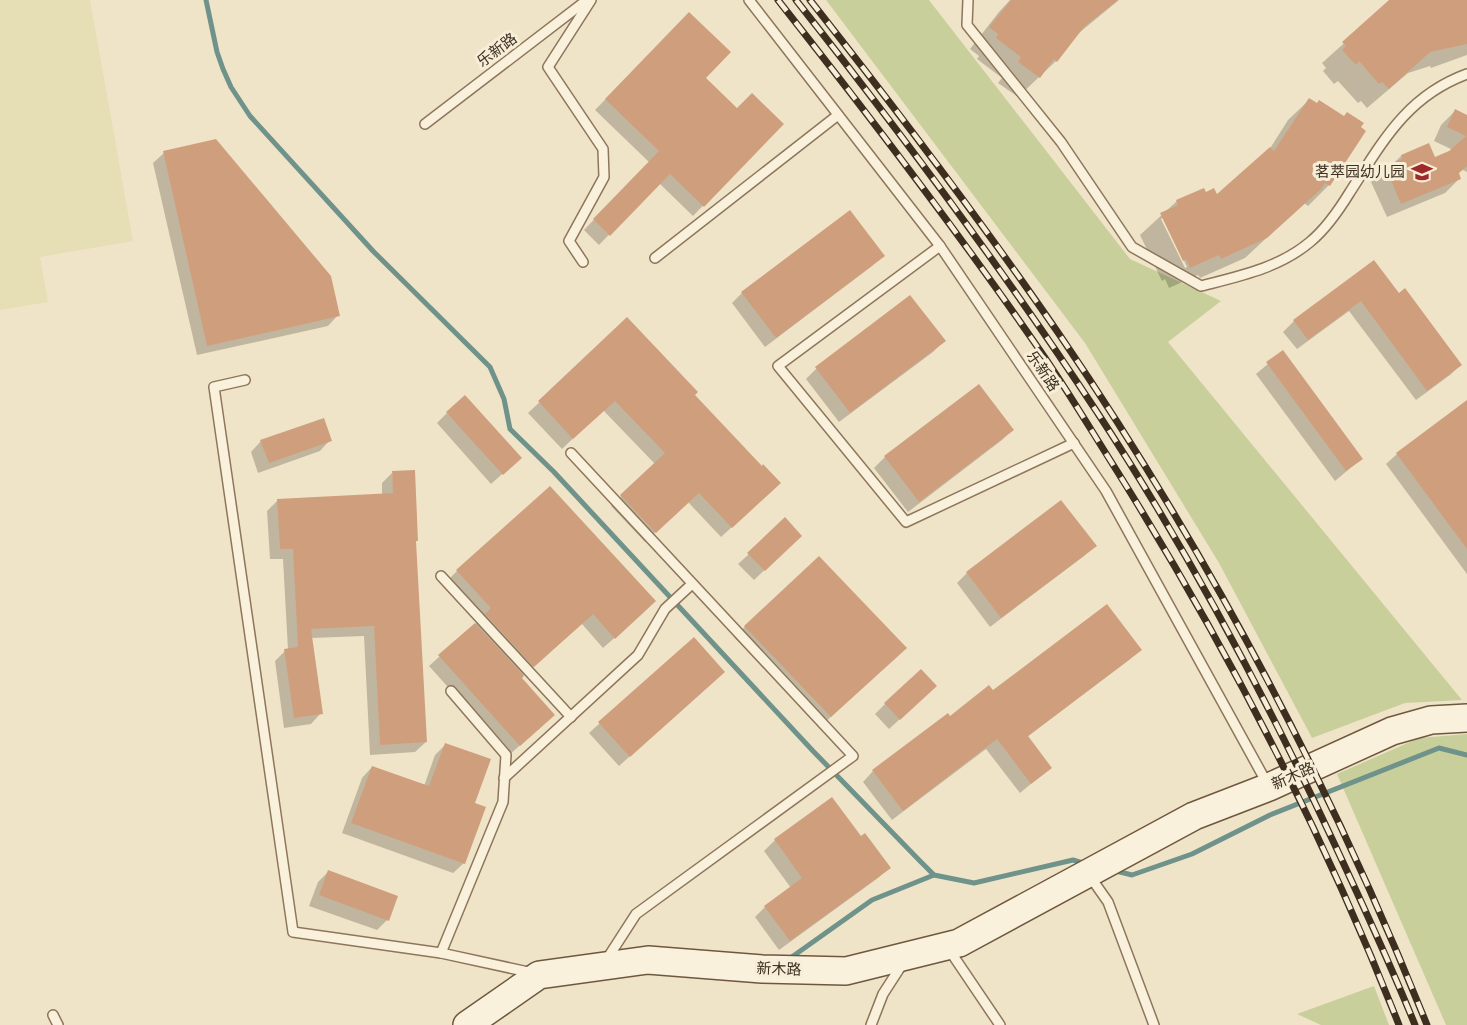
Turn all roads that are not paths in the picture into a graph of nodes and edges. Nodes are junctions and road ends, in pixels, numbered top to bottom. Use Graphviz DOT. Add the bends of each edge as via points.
graph roads {
  1 [pos="589,0"];
  2 [pos="749,0"];
  3 [pos="968,0"];
  4 [pos="1467,74"];
  5 [pos="838,115"];
  6 [pos="425,124"];
  7 [pos="940,246"];
  8 [pos="655,258"];
  9 [pos="583,262"];
  10 [pos="245,380"];
  11 [pos="1074,443"];
  12 [pos="571,453"];
  13 [pos="441,576"];
  14 [pos="692,584"];
  15 [pos="451,691"];
  16 [pos="571,717"];
  17 [pos="1467,718"];
  18 [pos="504,778"];
  19 [pos="1269,787"];
  20 [pos="1087,873"];
  21 [pos="947,946"];
  22 [pos="441,953"];
  23 [pos="908,956"];
  24 [pos="602,966"];
  25 [pos="539,975"];
  26 [pos="53,1015"];
  27 [pos="58,1025"];
  28 [pos="466,1025"];
  29 [pos="871,1025"];
  30 [pos="1000,1025"];
  31 [pos="1154,1025"];
  1 -- 6 [label="lane, 乐新路"];
  1 -- 9 [label="lane" via="548,67 603,149 604,177 569,241"];
  2 -- 5 [label="lane, 乐新路"];
  3 -- 4 [label="lane" via="967,25 1061,142 1132,247 1201,286 1259,271 1310,242 1336,214 1406,112 1437,88"];
  5 -- 7 [label="lane, 乐新路"];
  5 -- 8 [label="lane"];
  7 -- 11 [label="lane, 乐新路"];
  7 -- 11 [label="lane" via="778,366 906,522"];
  10 -- 22 [label="lane" via="214,387 293,932"];
  11 -- 19 [label="lane, 乐新路" via="1106,491"];
  12 -- 14 [label="lane"];
  13 -- 16 [label="lane"];
  14 -- 16 [label="lane" via="664,609 638,655"];
  14 -- 24 [label="lane" via="853,756 636,914"];
  15 -- 18 [label="lane" via="506,755"];
  16 -- 18 [label="lane"];
  17 -- 19 [label="street, 新木路" via="1411,724"];
  18 -- 22 [label="lane" via="503,802"];
  19 -- 20 [label="street, 新木路" via="1194,816"];
  20 -- 21 [label="street, 新木路"];
  20 -- 31 [label="lane" via="1108,902"];
  21 -- 23 [label="street, 新木路"];
  21 -- 30 [label="lane"];
  22 -- 25 [label="lane"];
  23 -- 24 [label="street, 新木路" via="846,971 648,960"];
  23 -- 29 [label="lane" via="883,994"];
  24 -- 25 [label="street, 新木路"];
  25 -- 28 [label="street, 新木路"];
  26 -- 27 [label="lane"];
}
